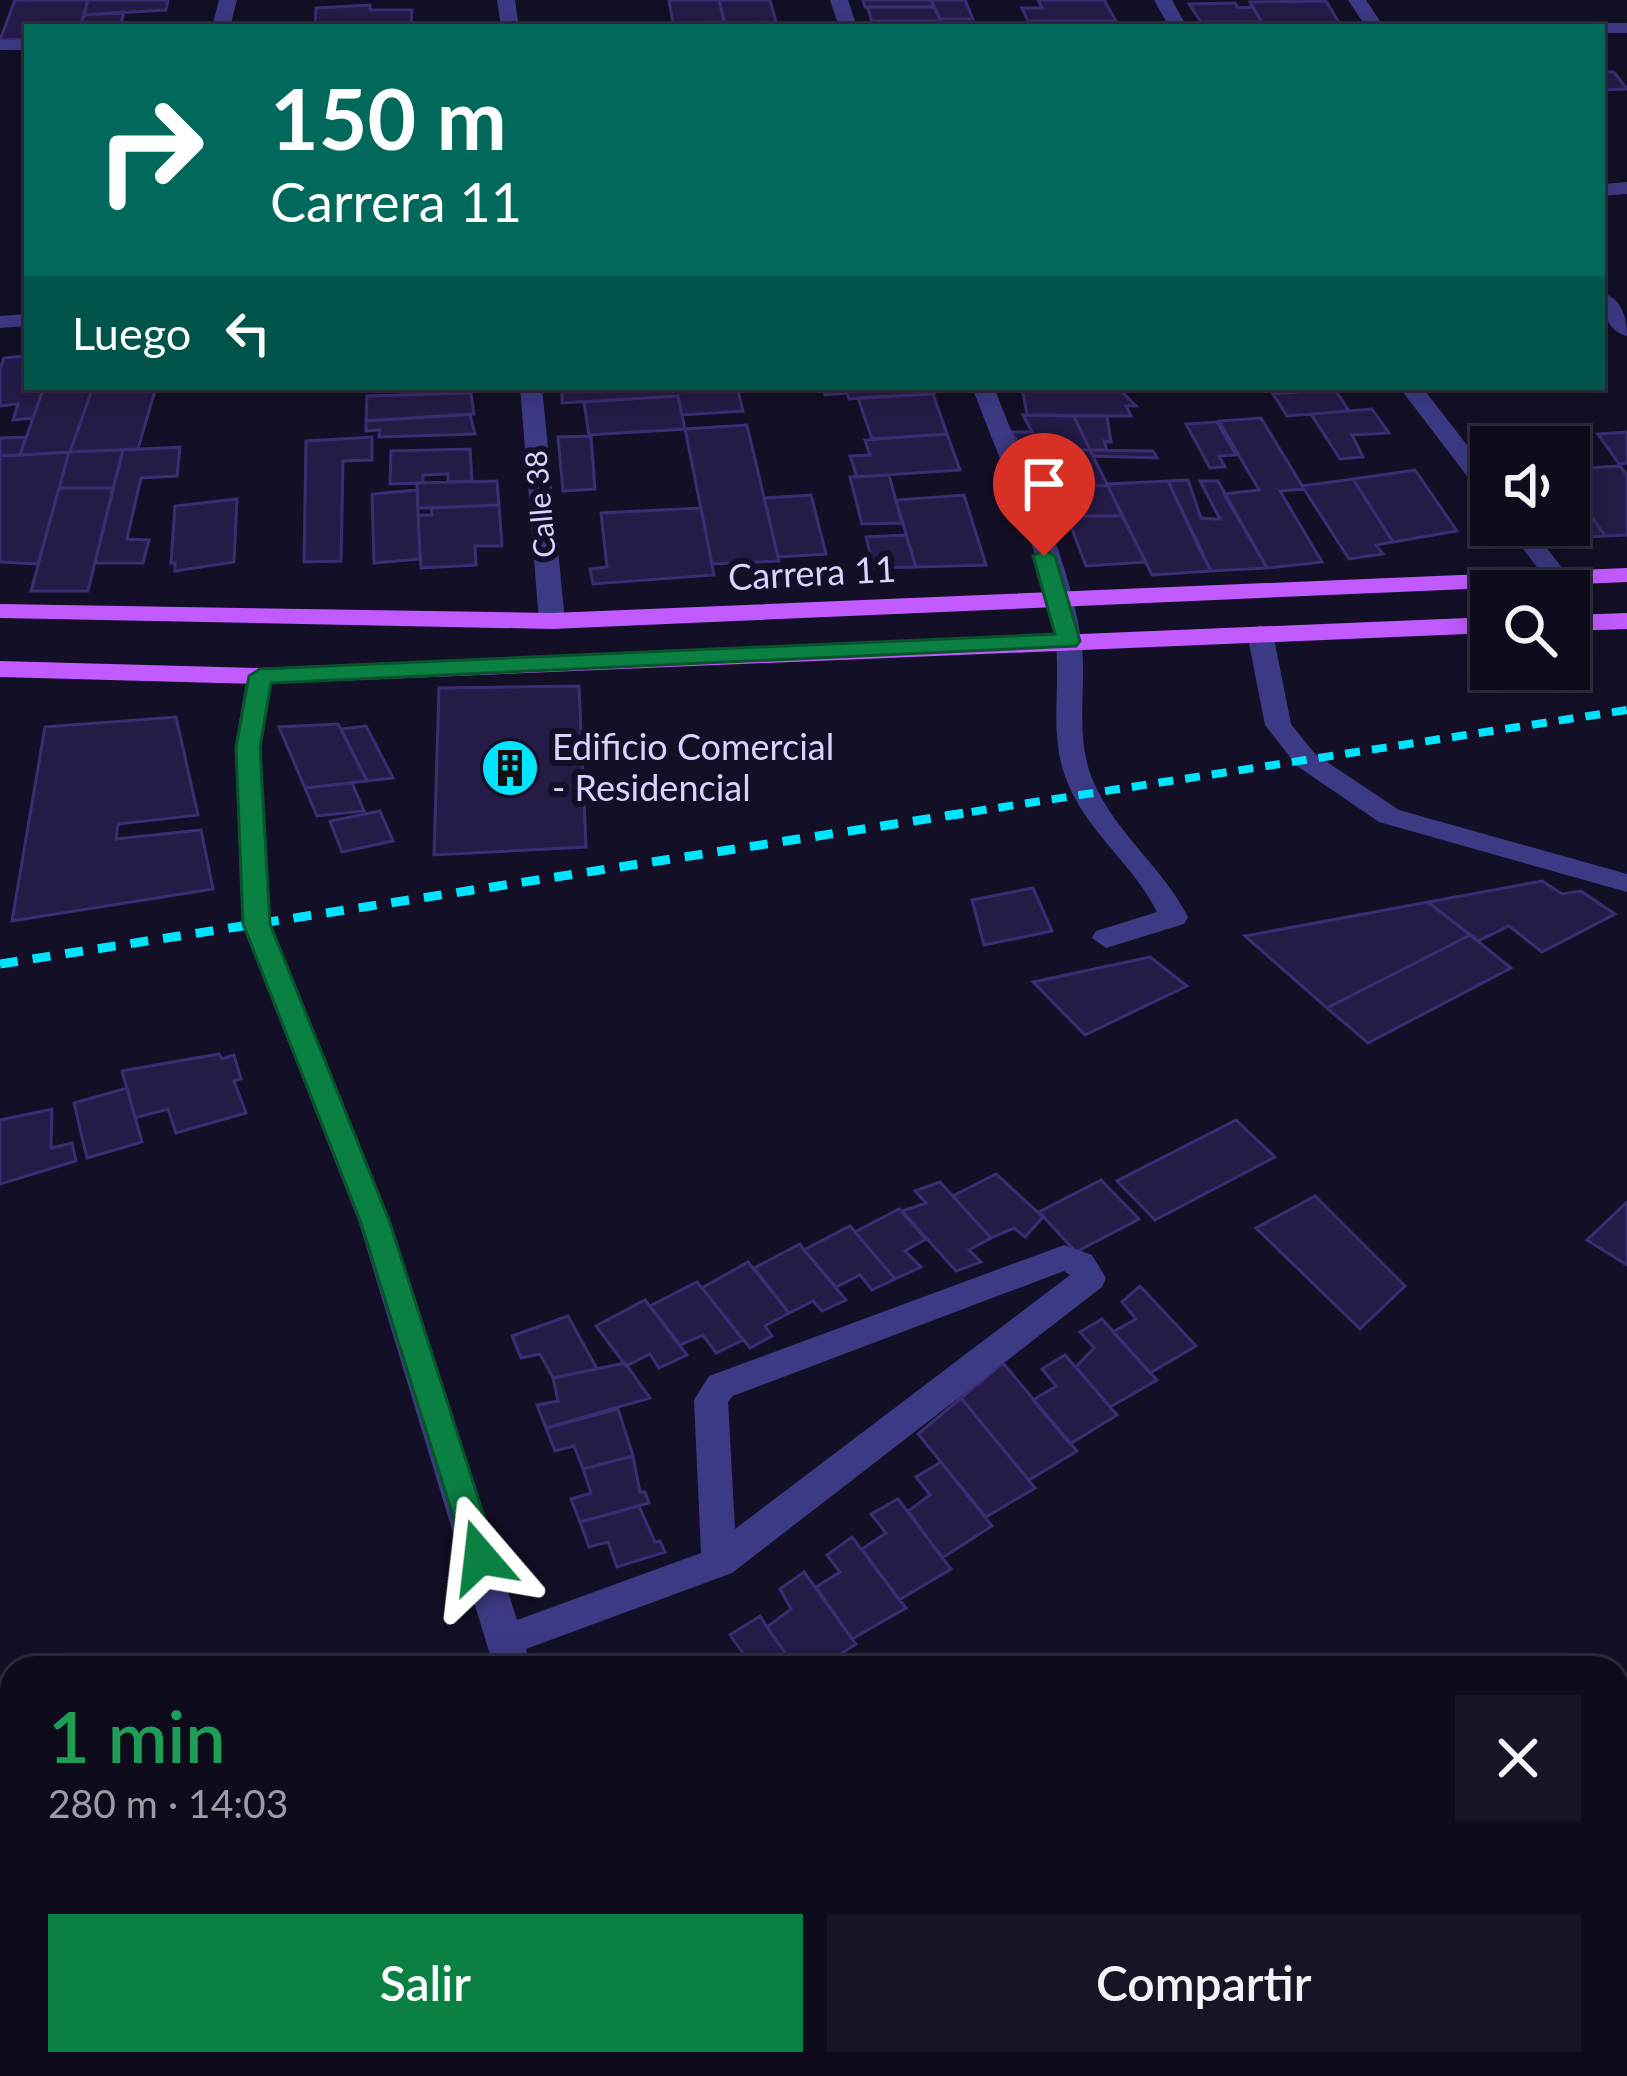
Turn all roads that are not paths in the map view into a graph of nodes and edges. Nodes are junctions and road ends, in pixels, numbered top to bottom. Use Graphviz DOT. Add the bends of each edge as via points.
graph roads {
  1 [pos="1605,303"];
  2 [pos="1627,330"];
  3 [pos="531,390"];
  4 [pos="984,390"];
  5 [pos="1412,390"];
  6 [pos="1470,465"];
  7 [pos="1533,546"];
  8 [pos="1552,570"];
  9 [pos="1627,575"];
  10 [pos="1590,577"];
  11 [pos="1470,582"];
  12 [pos="1059,598"];
  13 [pos="0,611"];
  14 [pos="552,621"];
  15 [pos="1627,621"];
  16 [pos="1590,622"];
  17 [pos="1470,626"];
  18 [pos="1260,633"];
  19 [pos="1068,641"];
  20 [pos="0,669"];
  21 [pos="260,676"];
  22 [pos="1627,884"];
  23 [pos="1106,938"];
  24 [pos="719,1562"];
  25 [pos="510,1654"];
  1 -- 2 [label="street"];
  3 -- 14 [label="street, Calle 38"];
  4 -- 12 [label="street"];
  5 -- 6 [label="street"];
  7 -- 8 [label="street"];
  9 -- 10 [label="main road, Carrera 11"];
  11 -- 12 [label="main road, Carrera 11"];
  12 -- 14 [label="main road, Carrera 11"];
  12 -- 19 [label="street"];
  13 -- 14 [label="main road, Carrera 11"];
  15 -- 16 [label="main road"];
  17 -- 18 [label="main road"];
  18 -- 19 [label="main road"];
  18 -- 22 [label="street" via="1278,725 1322,772 1389,817"];
  19 -- 21 [label="main road"];
  19 -- 23 [label="street" via="1071,757 1100,823 1174,917"];
  20 -- 21 [label="main road"];
  21 -- 25 [label="street" via="248,747 256,924 375,1223"];
  24 -- 24 [label="street" via="1090,1278 1080,1264 1064,1258 721,1386 711,1400"];
  24 -- 25 [label="street"];
}
